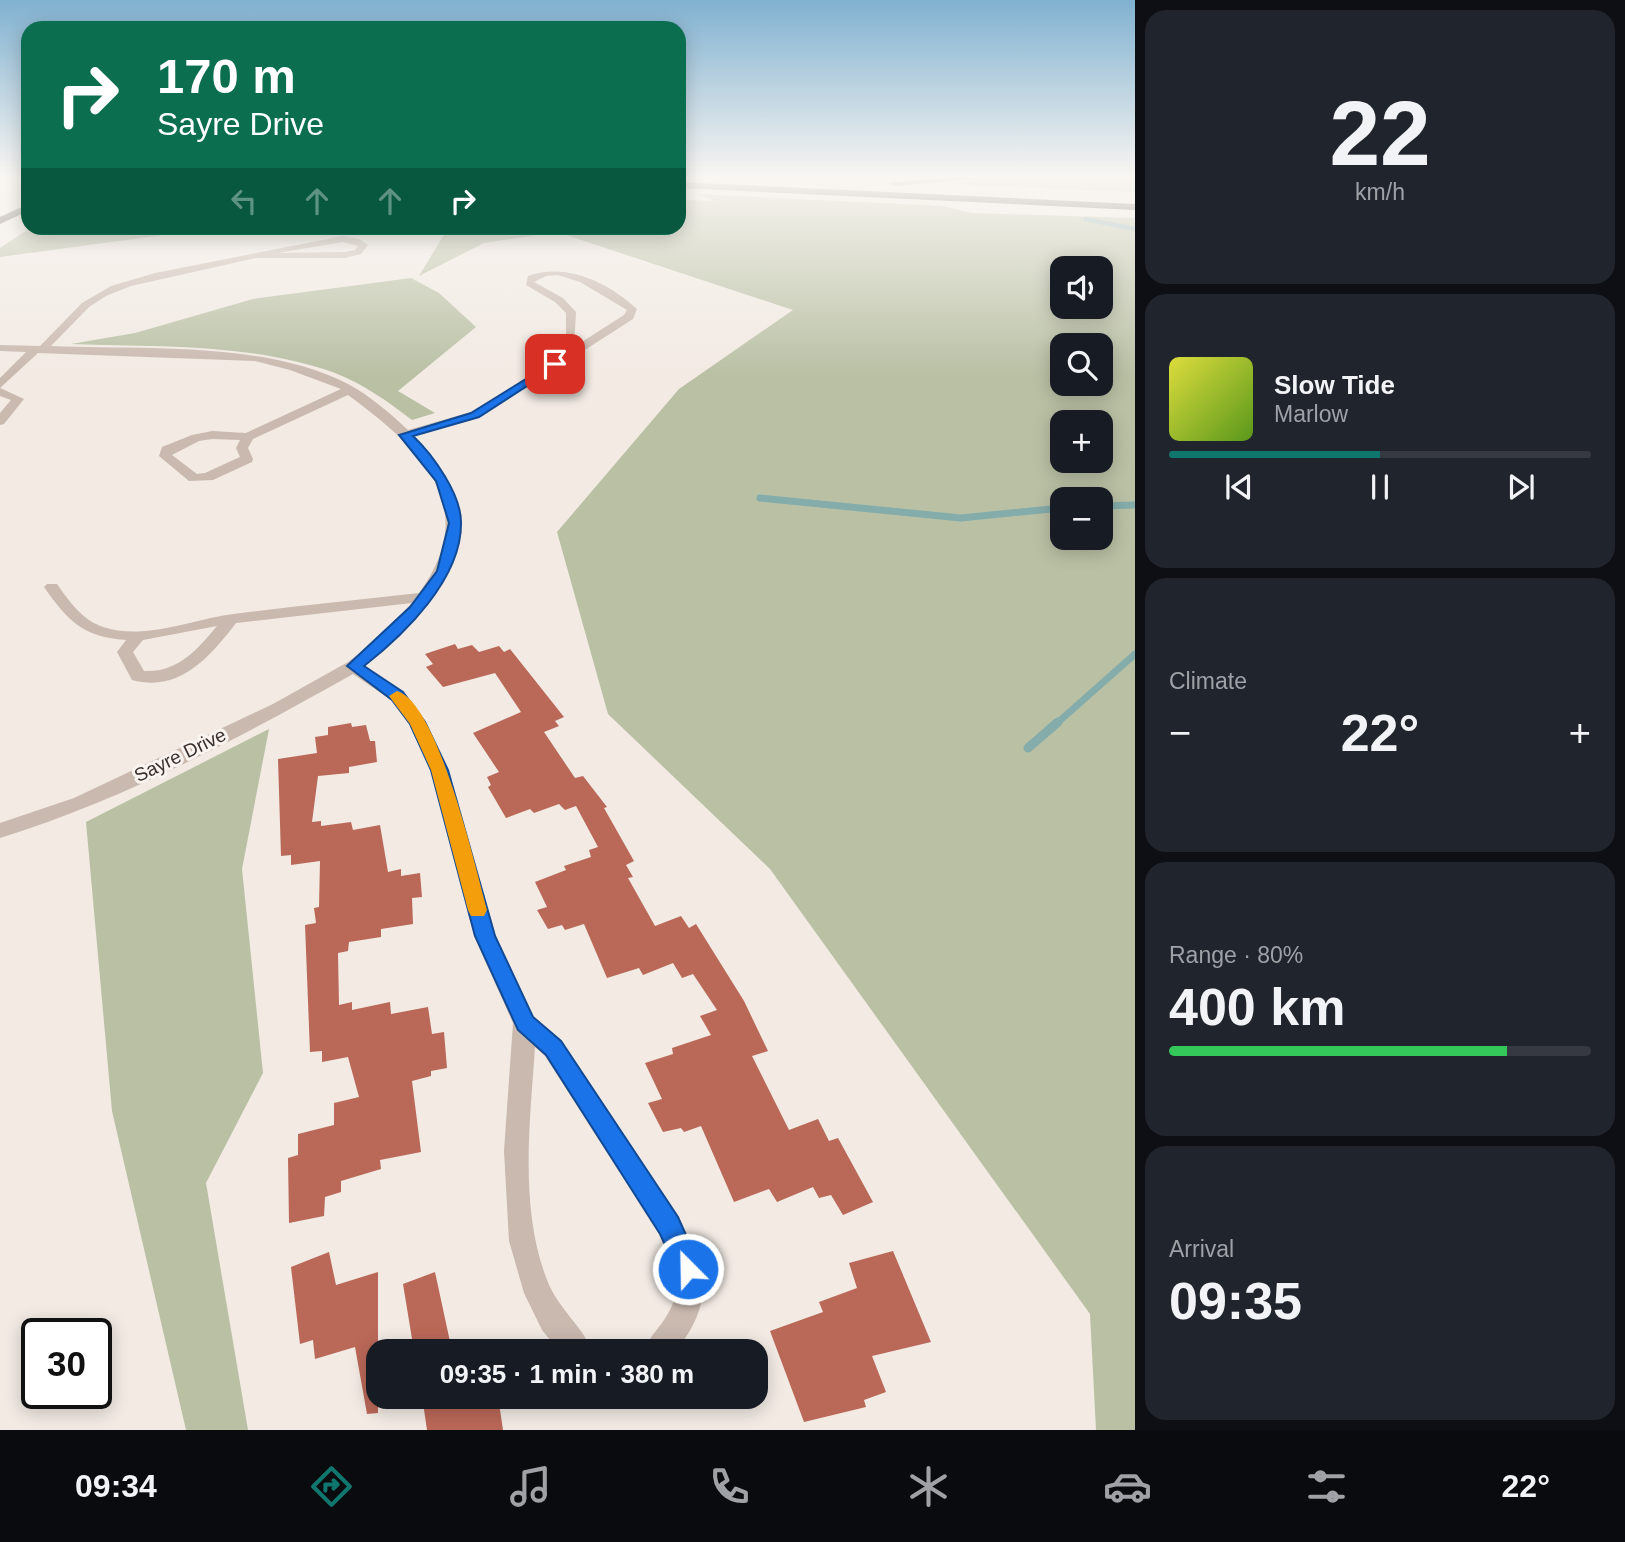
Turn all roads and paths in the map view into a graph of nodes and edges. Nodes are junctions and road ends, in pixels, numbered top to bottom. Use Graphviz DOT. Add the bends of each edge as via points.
graph roads {
  1 [pos="325,243"];
  2 [pos="356,243"];
  3 [pos="258,256"];
  4 [pos="0,348"];
  5 [pos="39,349"];
  6 [pos="566,357"];
  7 [pos="0,385"];
  8 [pos="349,390"];
  9 [pos="0,392"];
  10 [pos="0,421"];
  11 [pos="405,435"];
  12 [pos="248,437"];
  13 [pos="52,587"];
  14 [pos="424,597"];
  15 [pos="230,619"];
  16 [pos="138,636"];
  17 [pos="354,666"];
  18 [pos="0,831"];
  19 [pos="525,1023"];
  20 [pos="566,1339"];
  21 [pos="667,1339"];
  1 -- 3 [label="street"];
  2 -- 3 [label="street" via="363,245 358,252 345,255"];
  3 -- 5 [label="street" via="102,294"];
  4 -- 5 [label="street, Sayre Drive"];
  5 -- 7 [label="street"];
  5 -- 8 [label="street, Sayre Drive" via="255,358 294,367"];
  6 -- 6 [label="street" via="629,317 632,309 576,275 542,272 529,283 571,312"];
  6 -- 11 [label="street" via="475,415"];
  8 -- 11 [label="street, Sayre Drive"];
  8 -- 12 [label="street"];
  9 -- 10 [label="street" via="18,399"];
  11 -- 14 [label="street, Sayre Drive" via="442,481 455,523 443,571"];
  12 -- 12 [label="street" via="197,438 167,450 165,456 194,478 208,477 247,459 242,448"];
  13 -- 16 [label="street" via="80,621 98,633"];
  14 -- 15 [label="street"];
  14 -- 17 [label="street, Sayre Drive" via="381,645"];
  15 -- 16 [label="street"];
  15 -- 16 [label="street" via="190,666 157,679 138,676 125,652"];
  17 -- 18 [label="street, Sayre Drive" via="279,708 81,803"];
  17 -- 19 [label="street" via="397,696 417,722 439,770 485,936"];
  19 -- 20 [label="street" via="515,1171 526,1253 539,1300"];
  19 -- 21 [label="street" via="553,1048 669,1225 683,1254 693,1284 687,1312"];
}
